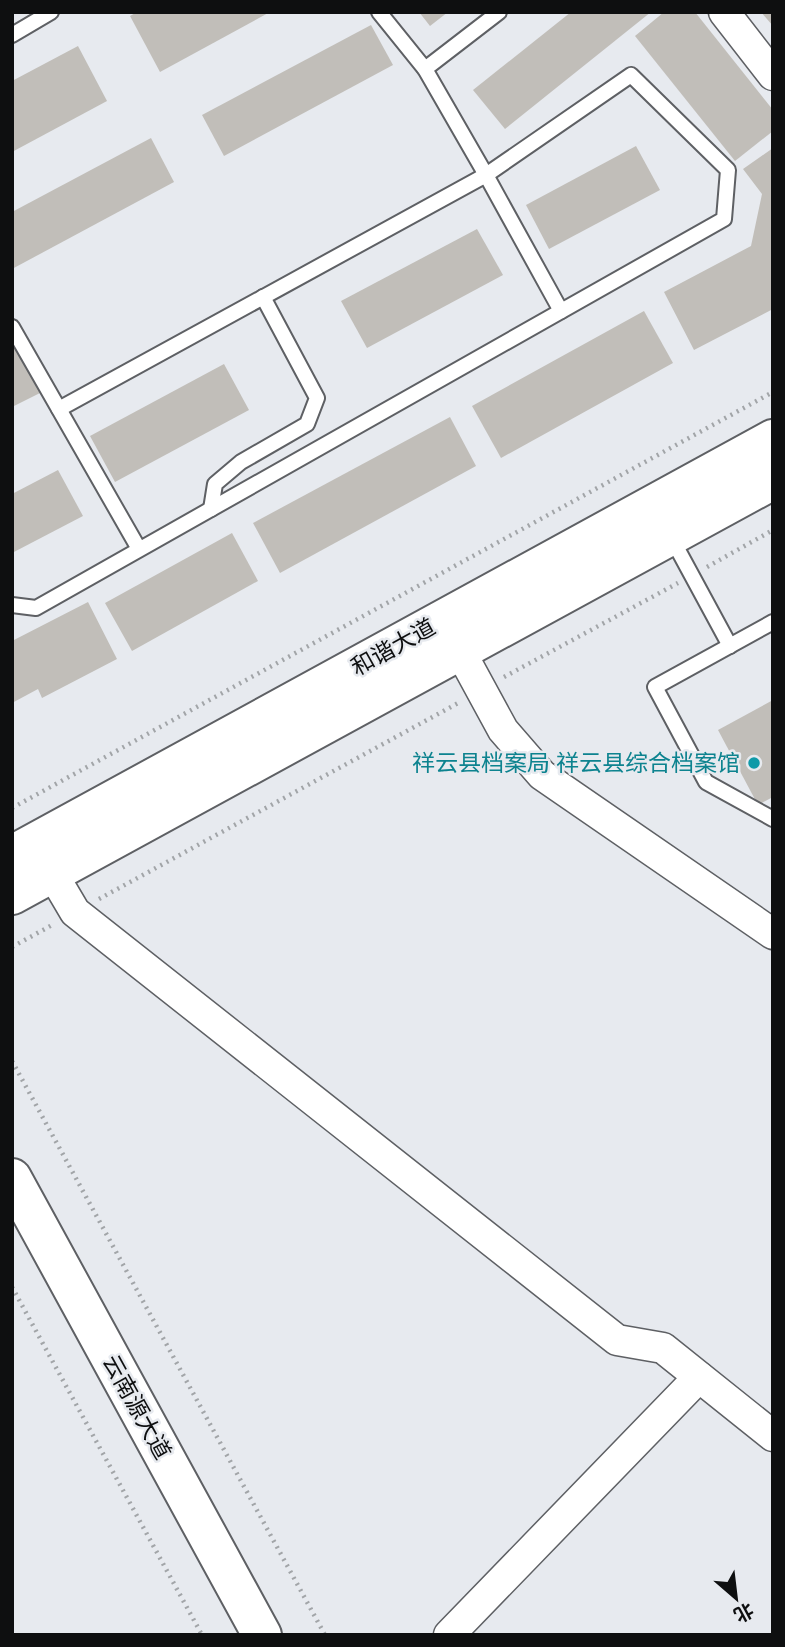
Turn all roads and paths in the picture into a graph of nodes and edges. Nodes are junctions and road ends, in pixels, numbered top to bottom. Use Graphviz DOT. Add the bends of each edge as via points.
graph roads {
  1 [pos="51,12"];
  2 [pos="379,12"];
  3 [pos="499,12"];
  4 [pos="724,12"];
  5 [pos="12,35"];
  6 [pos="425,69"];
  7 [pos="773,75"];
  8 [pos="486,175"];
  9 [pos="263,297"];
  10 [pos="561,311"];
  11 [pos="12,327"];
  12 [pos="773,392"];
  13 [pos="59,409"];
  14 [pos="773,439"];
  15 [pos="773,480"];
  16 [pos="211,509"];
  17 [pos="773,530"];
  18 [pos="670,536"];
  19 [pos="139,550"];
  20 [pos="691,575"];
  21 [pos="12,605"];
  22 [pos="773,622"];
  23 [pos="730,646"];
  24 [pos="460,650"];
  25 [pos="481,690"];
  26 [pos="12,808"];
  27 [pos="773,819"];
  28 [pos="12,855"];
  29 [pos="52,873"];
  30 [pos="12,895"];
  31 [pos="75,912"];
  32 [pos="773,934"];
  33 [pos="12,947"];
  34 [pos="12,1061"];
  35 [pos="12,1178"];
  36 [pos="12,1287"];
  37 [pos="699,1377"];
  38 [pos="773,1436"];
  39 [pos="202,1635"];
  40 [pos="262,1635"];
  41 [pos="325,1635"];
  42 [pos="449,1635"];
  1 -- 5 [label="lane"];
  2 -- 6 [label="lane"];
  3 -- 6 [label="lane"];
  4 -- 7 [label="street"];
  6 -- 8 [label="lane"];
  8 -- 9 [label="lane"];
  8 -- 10 [label="lane"];
  8 -- 10 [label="lane" via="631,75 728,170 724,219"];
  9 -- 13 [label="lane"];
  9 -- 16 [label="lane" via="317,398 307,424 215,484"];
  10 -- 16 [label="lane"];
  11 -- 13 [label="lane"];
  12 -- 26 [label="path"];
  13 -- 19 [label="lane"];
  14 -- 28 [label="main road, 和谐大道"];
  15 -- 18 [label="main road, 和谐大道"];
  16 -- 19 [label="lane"];
  17 -- 20 [label="path"];
  18 -- 20 [label="lane"];
  18 -- 24 [label="main road, 和谐大道"];
  19 -- 21 [label="lane" via="36,608"];
  20 -- 23 [label="lane"];
  20 -- 25 [label="path"];
  22 -- 23 [label="lane"];
  23 -- 27 [label="lane" via="655,687 706,782"];
  24 -- 25 [label="street"];
  24 -- 29 [label="main road, 和谐大道"];
  25 -- 31 [label="path"];
  25 -- 32 [label="street" via="503,730 542,775"];
  29 -- 30 [label="main road, 和谐大道"];
  29 -- 31 [label="street"];
  31 -- 33 [label="path"];
  31 -- 37 [label="street" via="617,1340 663,1348"];
  34 -- 41 [label="path"];
  35 -- 40 [label="main road, 云南源大道"];
  36 -- 39 [label="path"];
  37 -- 38 [label="street"];
  37 -- 42 [label="street"];
}
